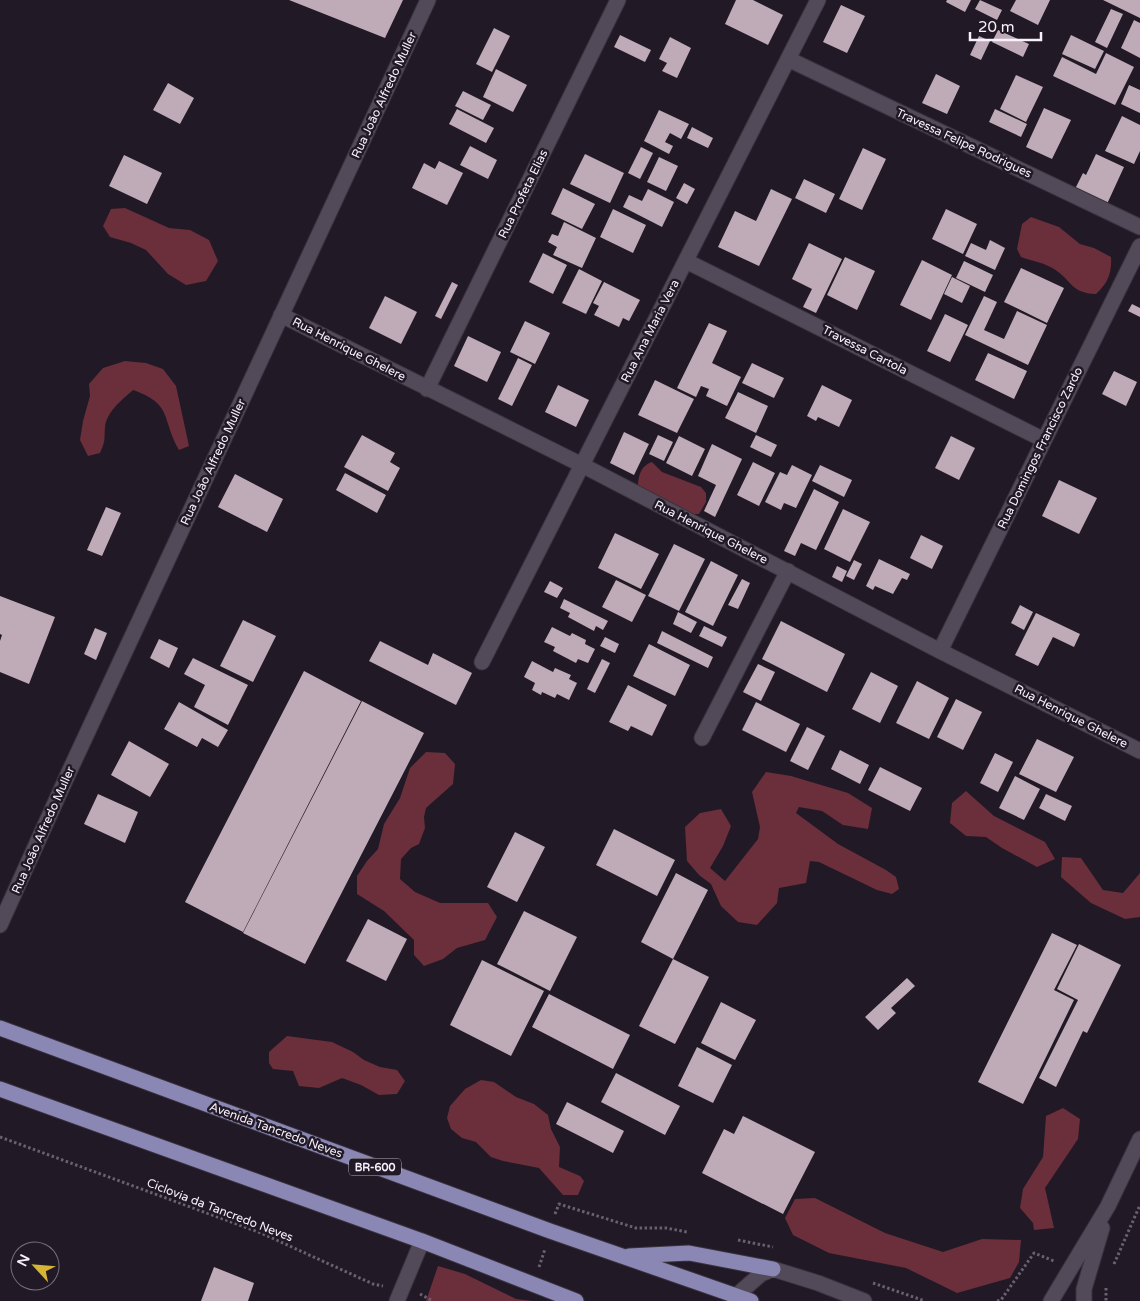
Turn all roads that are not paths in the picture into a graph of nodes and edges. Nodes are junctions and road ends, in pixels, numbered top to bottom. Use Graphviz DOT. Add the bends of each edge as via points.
graph roads {
  1 [pos="428,0"];
  2 [pos="618,0"];
  3 [pos="818,0"];
  4 [pos="788,60"];
  5 [pos="1140,227"];
  6 [pos="1140,246"];
  7 [pos="686,261"];
  8 [pos="281,314"];
  9 [pos="427,389"];
  10 [pos="1044,440"];
  11 [pos="582,465"];
  12 [pos="788,571"];
  13 [pos="940,651"];
  14 [pos="482,662"];
  15 [pos="702,738"];
  16 [pos="1140,751"];
  17 [pos="0,925"];
  18 [pos="0,1028"];
  19 [pos="0,1089"];
  20 [pos="1140,1139"];
  21 [pos="1108,1206"];
  22 [pos="422,1241"];
  23 [pos="620,1256"];
  24 [pos="773,1269"];
  25 [pos="400,1295"];
  26 [pos="735,1298"];
  27 [pos="576,1301"];
  28 [pos="751,1301"];
  29 [pos="864,1301"];
  30 [pos="1051,1301"];
  31 [pos="1084,1301"];
  1 -- 8 [label="street, Rua João Alfredo Muller"];
  2 -- 9 [label="street, Rua Profeta Elias"];
  3 -- 4 [label="street, Rua Ana Maria Vera"];
  4 -- 5 [label="street, Travessa Felipe Rodrigues"];
  4 -- 7 [label="street, Rua Ana Maria Vera"];
  6 -- 10 [label="street, Rua Domingos Francisco Zardo"];
  7 -- 10 [label="street, Travessa Cartola"];
  7 -- 11 [label="street, Rua Ana Maria Vera"];
  8 -- 9 [label="street, Rua Henrique Ghelere"];
  8 -- 17 [label="street, Rua João Alfredo Muller"];
  9 -- 11 [label="street, Rua Henrique Ghelere"];
  10 -- 13 [label="street, Rua Domingos Francisco Zardo"];
  11 -- 12 [label="street, Rua Henrique Ghelere"];
  11 -- 14 [label="street, Rua Ana Maria Vera"];
  12 -- 13 [label="street, Rua Henrique Ghelere"];
  12 -- 15 [label="street"];
  13 -- 16 [label="street, Rua Henrique Ghelere"];
  18 -- 23 [label="main road, Avenida Tancredo Neves / BR-600"];
  19 -- 22 [label="main road"];
  20 -- 21 [label="street"];
  21 -- 30 [label="street"];
  21 -- 31 [label="street" via="1084,1289"];
  22 -- 25 [label="street"];
  22 -- 27 [label="main road"];
  23 -- 24 [label="main road" via="690,1253"];
  23 -- 26 [label="main road, Avenida Tancredo Neves / BR-600"];
  24 -- 26 [label="street" via="761,1274"];
  24 -- 29 [label="street"];
  26 -- 28 [label="main road, Avenida Tancredo Neves / BR-600"];
}
